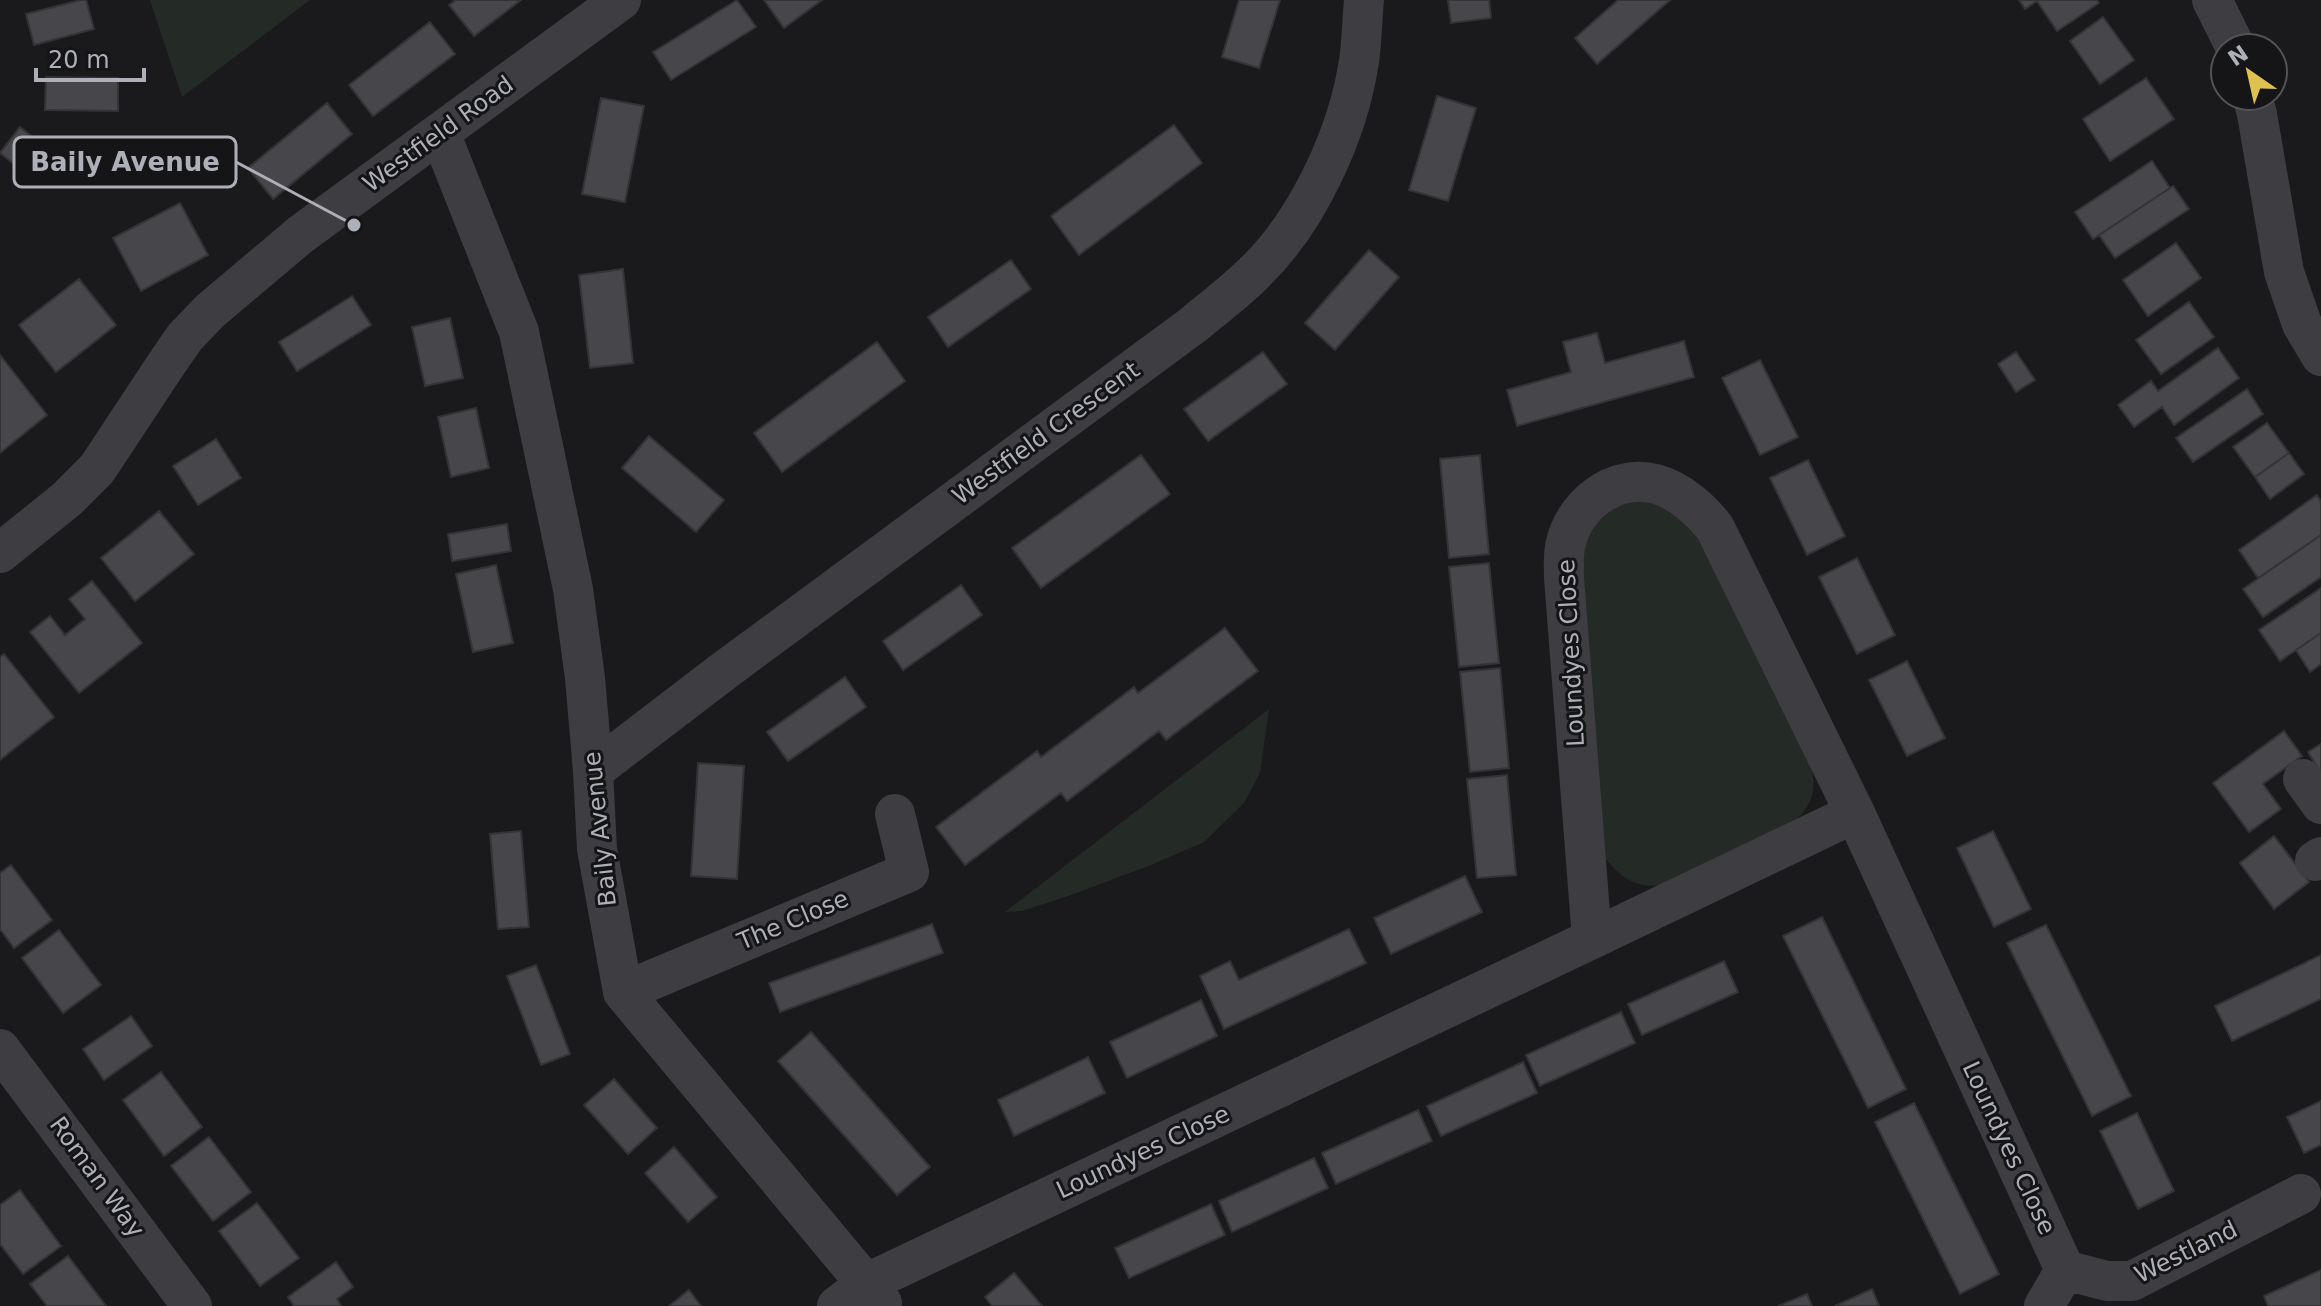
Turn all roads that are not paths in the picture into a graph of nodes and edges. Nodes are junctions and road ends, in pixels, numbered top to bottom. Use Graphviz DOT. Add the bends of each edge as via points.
graph roads {
  1 [pos="621,0"];
  2 [pos="1364,0"];
  3 [pos="2212,0"];
  4 [pos="2228,32"];
  5 [pos="2256,112"];
  6 [pos="440,133"];
  7 [pos="2321,356"];
  8 [pos="0,553"];
  9 [pos="593,771"];
  10 [pos="1855,813"];
  11 [pos="895,814"];
  12 [pos="1592,939"];
  13 [pos="623,992"];
  14 [pos="0,1049"];
  15 [pos="2301,1194"];
  16 [pos="2065,1270"];
  17 [pos="863,1298"];
  18 [pos="192,1306"];
  19 [pos="2044,1306"];
  1 -- 6 [label="street, Westfield Road"];
  2 -- 9 [label="street, Westfield Crescent" via="1359,61 1333,147 1288,234 1254,273 1193,325"];
  3 -- 4 [label="street"];
  5 -- 7 [label="street" via="2284,272 2302,324"];
  6 -- 8 [label="street, Westfield Road" via="300,235 210,311 185,337 97,469"];
  6 -- 9 [label="street, Baily Avenue" via="519,332 573,589"];
  9 -- 13 [label="street, Baily Avenue" via="597,849"];
  10 -- 12 [label="street, Loundyes Close"];
  10 -- 12 [label="street, Loundyes Close" via="1703,512 1656,484 1620,484 1603,490 1576,520 1565,546 1564,578"];
  10 -- 16 [label="street, Loundyes Close"];
  11 -- 13 [label="street, The Close" via="909,872"];
  12 -- 17 [label="street, Loundyes Close"];
  13 -- 17 [label="street, Baily Avenue"];
  14 -- 18 [label="street, Roman Way"];
  15 -- 16 [label="street, Westland" via="2132,1281 2107,1281"];
  16 -- 19 [label="street"];
}
